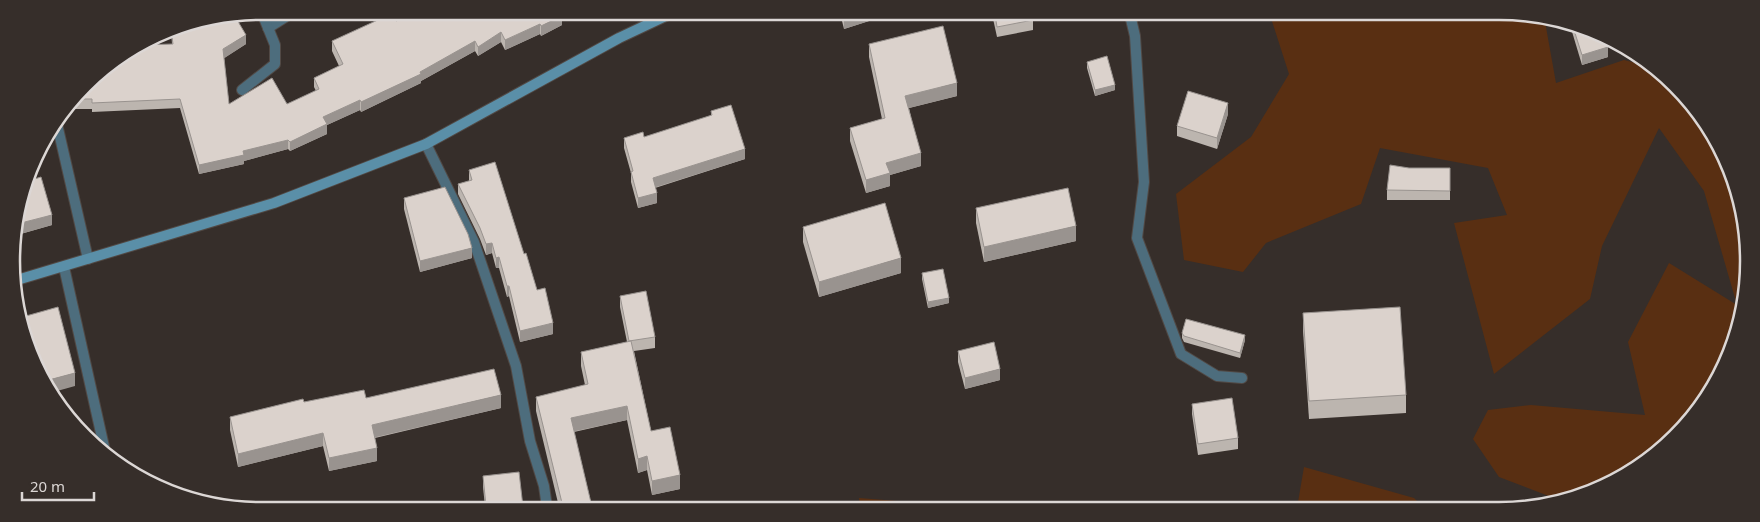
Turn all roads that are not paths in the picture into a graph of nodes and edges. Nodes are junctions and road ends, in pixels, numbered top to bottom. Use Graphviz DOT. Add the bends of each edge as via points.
graph roads {
  1 [pos="265,20"];
  2 [pos="281,20"];
  3 [pos="657,20"];
  4 [pos="1131,20"];
  5 [pos="268,28"];
  6 [pos="242,90"];
  7 [pos="59,131"];
  8 [pos="426,144"];
  9 [pos="88,259"];
  10 [pos="64,266"];
  11 [pos="21,279"];
  12 [pos="1242,378"];
  13 [pos="102,442"];
  14 [pos="546,502"];
  1 -- 5 [label="street"];
  2 -- 5 [label="street"];
  3 -- 8 [label="main road"];
  4 -- 12 [label="street" via="1144,182 1137,238 1181,354 1216,376"];
  5 -- 6 [label="street" via="275,45 275,64"];
  7 -- 9 [label="street"];
  8 -- 9 [label="main road" via="274,203"];
  8 -- 14 [label="street" via="474,242 513,357"];
  9 -- 10 [label="main road"];
  10 -- 11 [label="main road"];
  10 -- 13 [label="street"];
}
